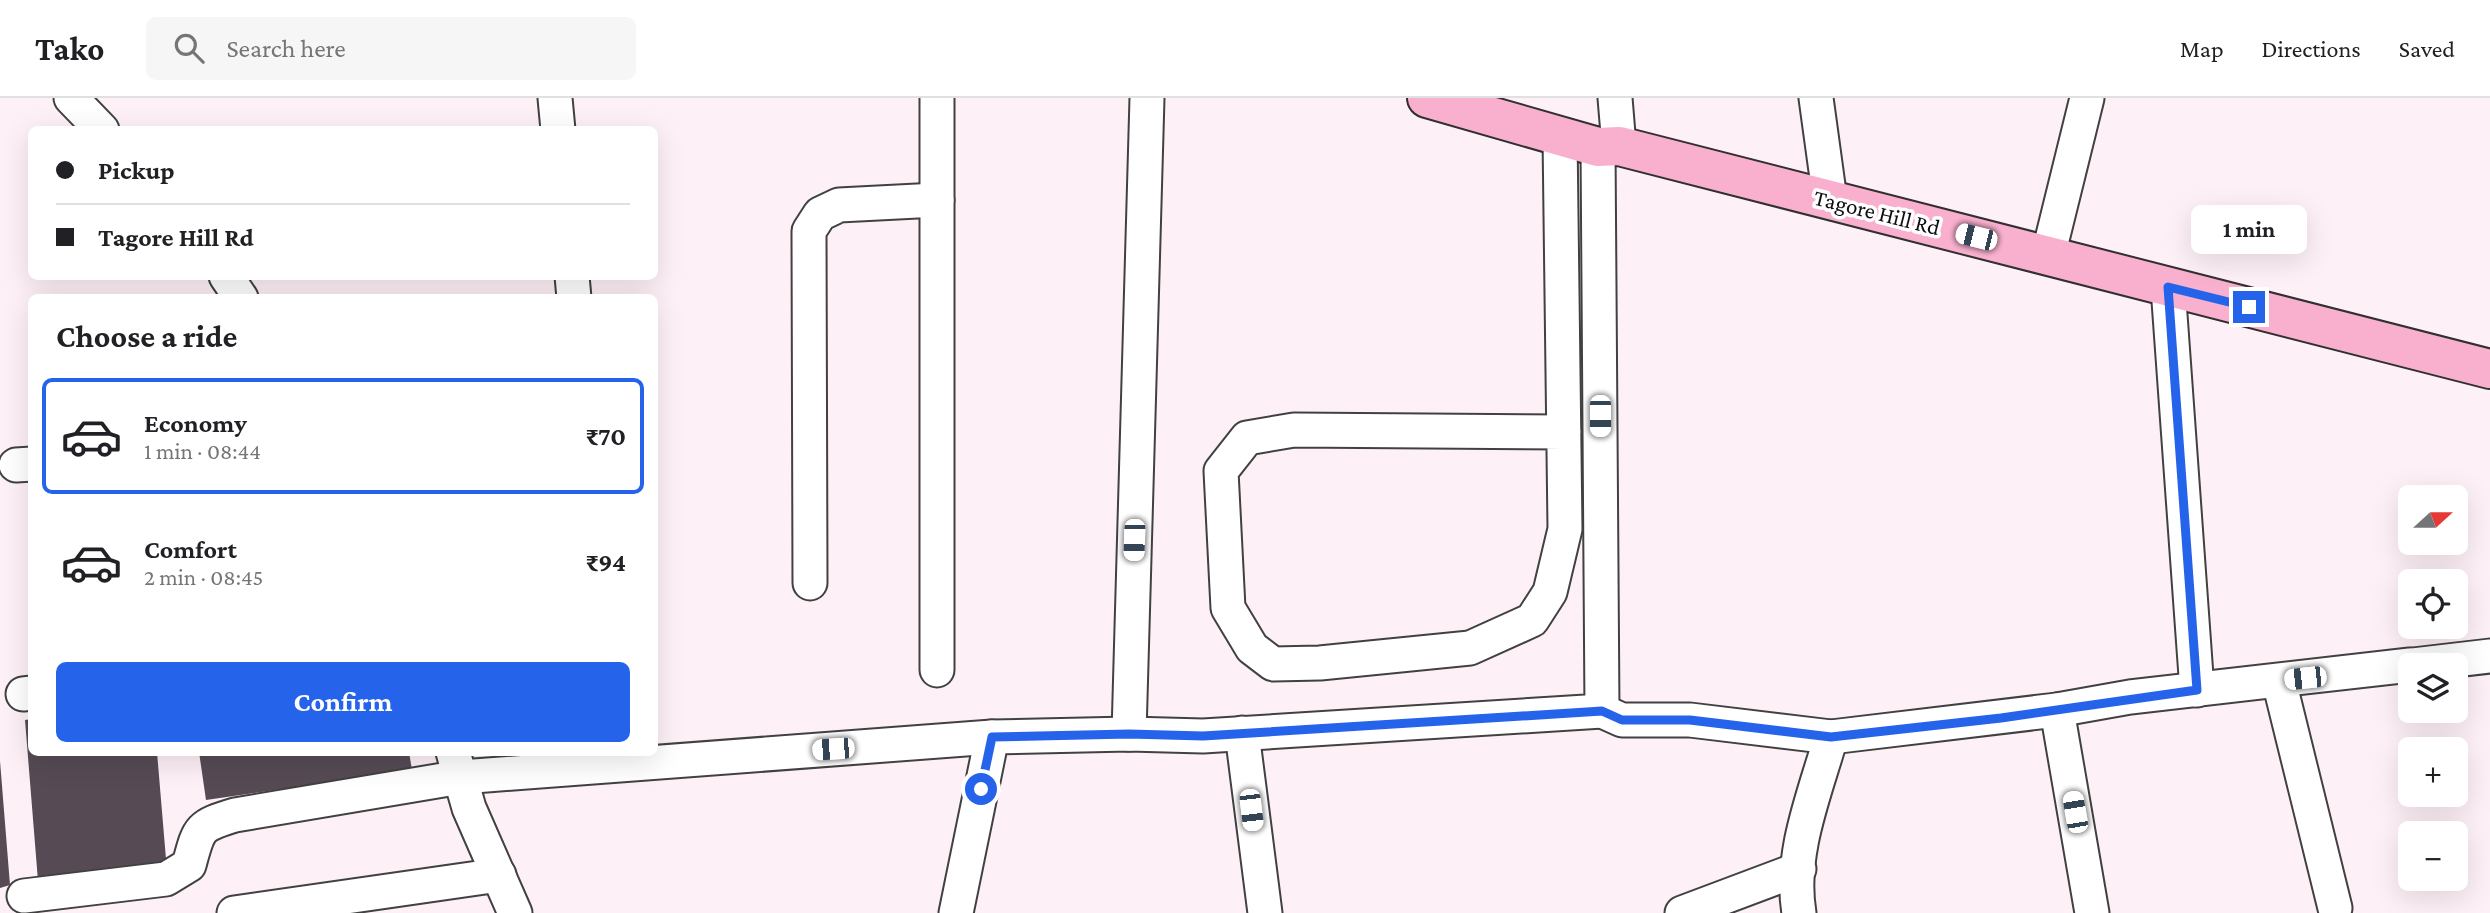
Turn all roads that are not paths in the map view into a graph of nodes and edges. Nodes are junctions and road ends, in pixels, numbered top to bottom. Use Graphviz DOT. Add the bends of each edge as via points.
graph roads {
  1 [pos="71,98"];
  2 [pos="555,98"];
  3 [pos="937,98"];
  4 [pos="1147,98"];
  5 [pos="1427,98"];
  6 [pos="1615,98"];
  7 [pos="1816,98"];
  8 [pos="2087,98"];
  9 [pos="98,126"];
  10 [pos="558,126"];
  11 [pos="1559,136"];
  12 [pos="1608,147"];
  13 [pos="937,200"];
  14 [pos="1830,200"];
  15 [pos="2048,256"];
  16 [pos="2168,287"];
  17 [pos="2490,369"];
  18 [pos="1564,432"];
  19 [pos="810,583"];
  20 [pos="2490,656"];
  21 [pos="2468,659"];
  22 [pos="2398,667"];
  23 [pos="937,670"];
  24 [pos="2279,681"];
  25 [pos="2197,690"];
  26 [pos="2057,710"];
  27 [pos="1602,711"];
  28 [pos="1242,733"];
  29 [pos="1129,734"];
  30 [pos="992,737"];
  31 [pos="1831,737"];
  32 [pos="658,754"];
  33 [pos="629,756"];
  34 [pos="457,765"];
  35 [pos="1799,869"];
  36 [pos="499,875"];
  37 [pos="24,897"];
  38 [pos="2335,908"];
  39 [pos="234,913"];
  40 [pos="515,913"];
  41 [pos="956,913"];
  42 [pos="1265,913"];
  43 [pos="1682,913"];
  44 [pos="1799,913"];
  45 [pos="2092,913"];
  1 -- 9 [label="street"];
  2 -- 10 [label="street"];
  3 -- 13 [label="street"];
  4 -- 29 [label="street"];
  5 -- 11 [label="main road, Tagore Hill Rd"];
  6 -- 12 [label="street"];
  7 -- 14 [label="street"];
  8 -- 15 [label="street"];
  11 -- 12 [label="main road, Tagore Hill Rd"];
  11 -- 18 [label="street"];
  12 -- 14 [label="main road, Tagore Hill Rd"];
  12 -- 27 [label="street"];
  13 -- 19 [label="street" via="839,205 820,214 809,231"];
  13 -- 23 [label="street"];
  14 -- 15 [label="main road, Tagore Hill Rd"];
  15 -- 16 [label="main road, Tagore Hill Rd"];
  16 -- 17 [label="main road, Tagore Hill Rd"];
  16 -- 25 [label="street"];
  18 -- 18 [label="street" via="1565,530 1550,592 1532,620 1470,648 1273,664 1252,648 1228,608 1221,471 1247,438 1294,430"];
  20 -- 21 [label="street"];
  22 -- 24 [label="street"];
  24 -- 25 [label="street"];
  24 -- 38 [label="street"];
  25 -- 26 [label="street"];
  26 -- 31 [label="street"];
  26 -- 45 [label="street"];
  27 -- 28 [label="street"];
  27 -- 31 [label="street" via="1622,720 1690,720"];
  28 -- 29 [label="street"];
  28 -- 42 [label="street"];
  29 -- 30 [label="street"];
  30 -- 32 [label="street"];
  30 -- 41 [label="street"];
  31 -- 35 [label="street" via="1801,842"];
  33 -- 34 [label="street"];
  34 -- 36 [label="street" via="469,808"];
  34 -- 37 [label="street" via="207,823 196,839 189,865 166,879"];
  35 -- 43 [label="street"];
  35 -- 44 [label="street"];
  36 -- 39 [label="street"];
  36 -- 40 [label="street"];
}
